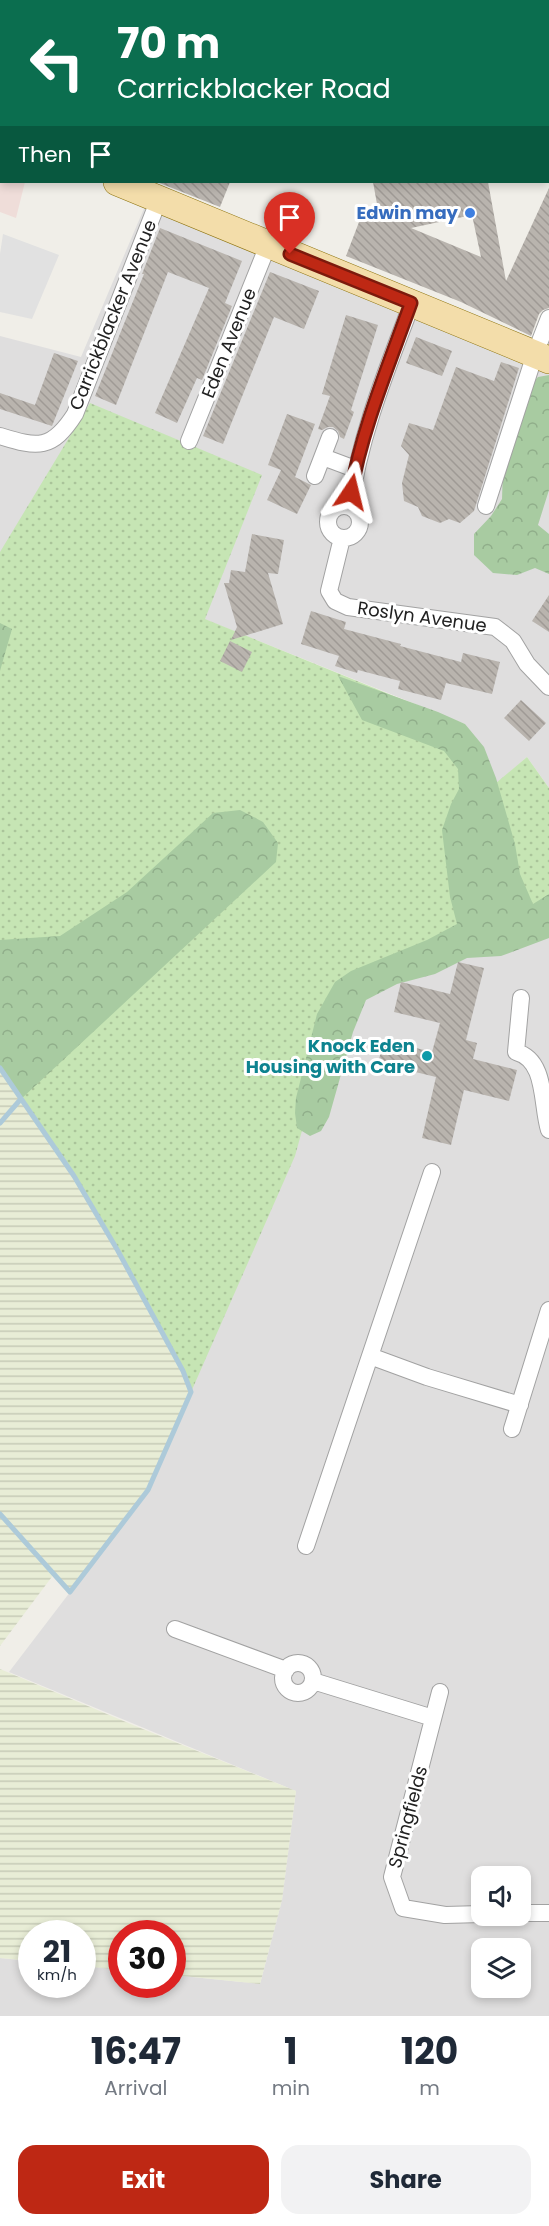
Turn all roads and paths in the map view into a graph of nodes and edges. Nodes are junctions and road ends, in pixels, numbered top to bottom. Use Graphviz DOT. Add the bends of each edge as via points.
graph roads {
  1 [pos="121,183"];
  2 [pos="159,200"];
  3 [pos="268,245"];
  4 [pos="411,303"];
  5 [pos="549,318"];
  6 [pos="542,357"];
  7 [pos="0,436"];
  8 [pos="330,437"];
  9 [pos="189,441"];
  10 [pos="323,457"];
  11 [pos="355,469"];
  12 [pos="315,476"];
  13 [pos="486,506"];
  14 [pos="350,507"];
  15 [pos="342,538"];
  16 [pos="549,687"];
  17 [pos="521,999"];
  18 [pos="549,1130"];
  19 [pos="432,1172"];
  20 [pos="549,1310"];
  21 [pos="543,1350"];
  22 [pos="370,1356"];
  23 [pos="520,1405"];
  24 [pos="512,1429"];
  25 [pos="306,1546"];
  26 [pos="175,1629"];
  27 [pos="440,1692"];
  28 [pos="433,1718"];
  29 [pos="531,1913"];
  30 [pos="549,1913"];
  31 [pos="471,1914"];
  1 -- 2 [label="main road"];
  2 -- 3 [label="main road"];
  2 -- 7 [label="street, Carrickblacker Avenue" via="75,414 66,428 43,445 28,445"];
  3 -- 4 [label="main road"];
  3 -- 9 [label="street, Eden Avenue"];
  4 -- 6 [label="main road"];
  4 -- 11 [label="street"];
  5 -- 6 [label="street"];
  6 -- 13 [label="street"];
  8 -- 10 [label="street"];
  10 -- 11 [label="street"];
  10 -- 12 [label="street"];
  11 -- 14 [label="street"];
  14 -- 15 [label="street" via="360,518 359,528 352,536"];
  14 -- 15 [label="street" via="339,506 328,518 332,533"];
  15 -- 16 [label="street, Roslyn Avenue" via="329,591 335,601 348,607 495,627 513,641 527,664"];
  17 -- 18 [label="street" via="516,1052 524,1054 536,1067"];
  19 -- 22 [label="street"];
  20 -- 21 [label="street"];
  21 -- 23 [label="street"];
  22 -- 23 [label="street"];
  22 -- 25 [label="street"];
  23 -- 24 [label="street"];
  26 -- 28 [label="street" via="286,1670 284,1684 295,1693 304,1692 313,1681"];
  27 -- 28 [label="street, Springfields"];
  28 -- 31 [label="street, Springfields" via="392,1876 403,1908 445,1915"];
  29 -- 30 [label="street"];
}
